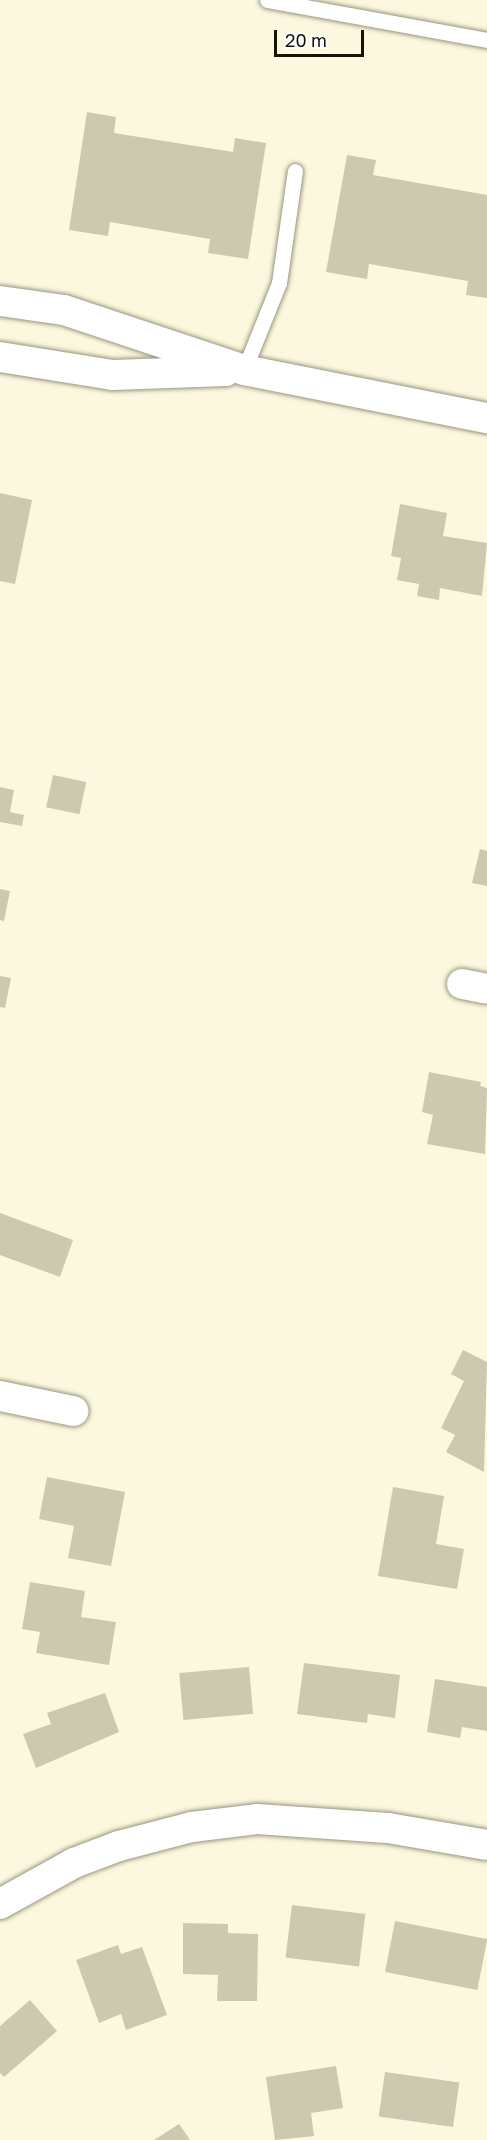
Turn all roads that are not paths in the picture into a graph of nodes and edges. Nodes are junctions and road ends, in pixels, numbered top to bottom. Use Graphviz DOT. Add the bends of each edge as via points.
graph roads {
  1 [pos="267,0"];
  2 [pos="487,40"];
  3 [pos="295,171"];
  4 [pos="0,302"];
  5 [pos="0,357"];
  6 [pos="244,370"];
  7 [pos="487,418"];
  8 [pos="0,1396"];
  9 [pos="73,1411"];
  10 [pos="487,1845"];
  11 [pos="0,1903"];
  1 -- 2 [label="lane"];
  3 -- 6 [label="lane" via="279,283"];
  4 -- 6 [label="street" via="64,310"];
  5 -- 6 [label="street" via="113,375"];
  6 -- 7 [label="street"];
  8 -- 9 [label="street"];
  10 -- 11 [label="street" via="378,1826 257,1819 192,1827 119,1846 74,1863"];
}
